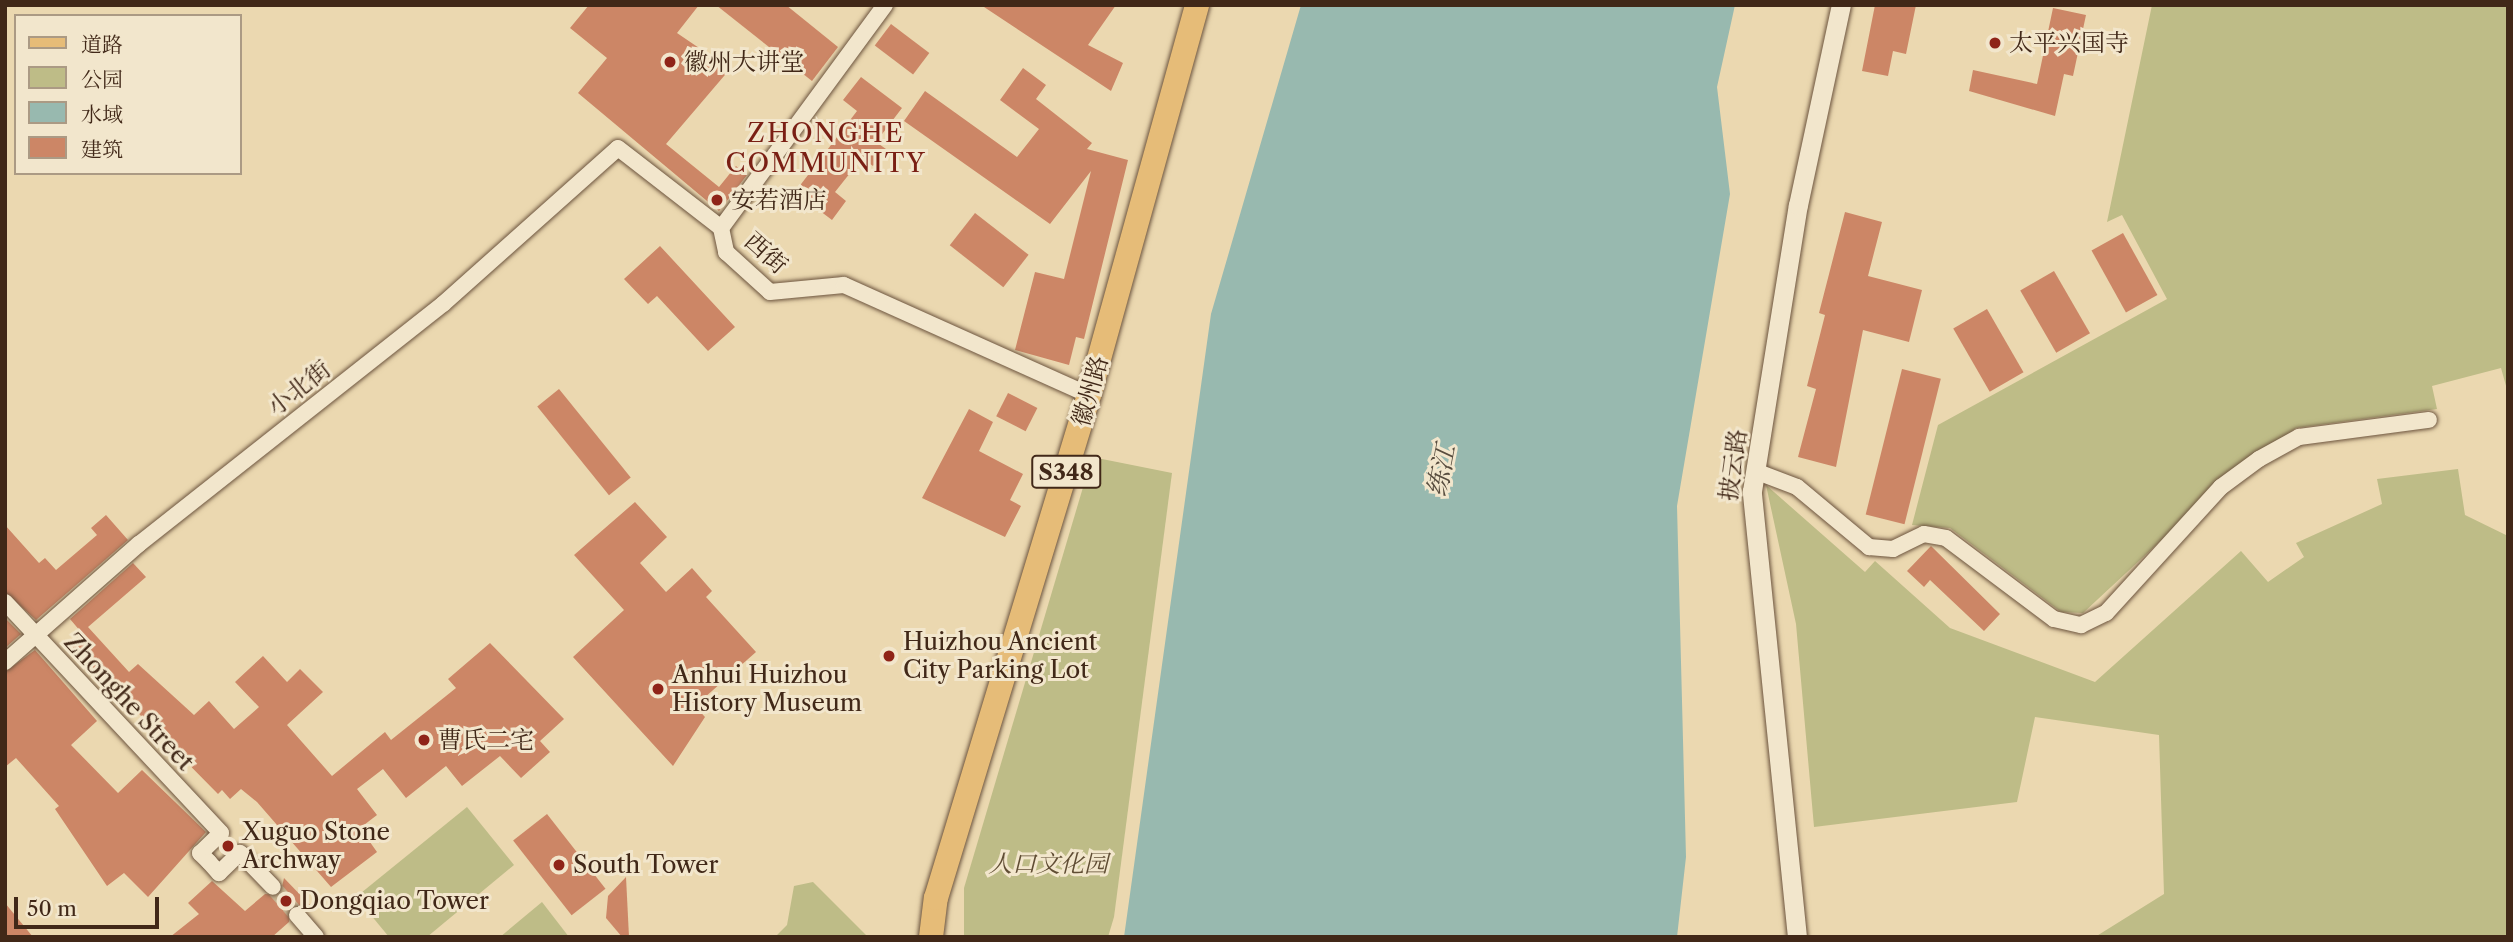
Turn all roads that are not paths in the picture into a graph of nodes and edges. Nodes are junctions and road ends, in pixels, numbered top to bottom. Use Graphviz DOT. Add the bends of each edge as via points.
graph roads {
  1 [pos="886,5"];
  2 [pos="1197,5"];
  3 [pos="1841,5"];
  4 [pos="721,228"];
  5 [pos="1089,395"];
  6 [pos="2429,420"];
  7 [pos="1755,471"];
  8 [pos="5,602"];
  9 [pos="35,636"];
  10 [pos="5,662"];
  11 [pos="273,887"];
  12 [pos="297,915"];
  13 [pos="316,937"];
  14 [pos="931,937"];
  15 [pos="1797,937"];
  1 -- 4 [label="street, 西街"];
  2 -- 5 [label="main road, 徽州路 / S348"];
  3 -- 7 [label="street, 披云路" via="1798,205"];
  4 -- 5 [label="street, 西街" via="726,252 770,292 844,285"];
  4 -- 9 [label="street, 小北街" via="618,148 443,304 139,544"];
  5 -- 14 [label="main road, 徽州路 / S348" via="936,898"];
  6 -- 7 [label="street" via="2299,437 2259,459 2221,487 2106,613 2081,625 2054,619 1946,538 1924,534 1894,549 1869,547 1797,487"];
  7 -- 15 [label="street, 披云路" via="1752,531 1786,798"];
  8 -- 9 [label="street, Zhonghe Street"];
  9 -- 10 [label="street, 小北街"];
  9 -- 11 [label="street, Zhonghe Street" via="222,833 200,853 219,873 240,853"];
  12 -- 13 [label="street"];
}
